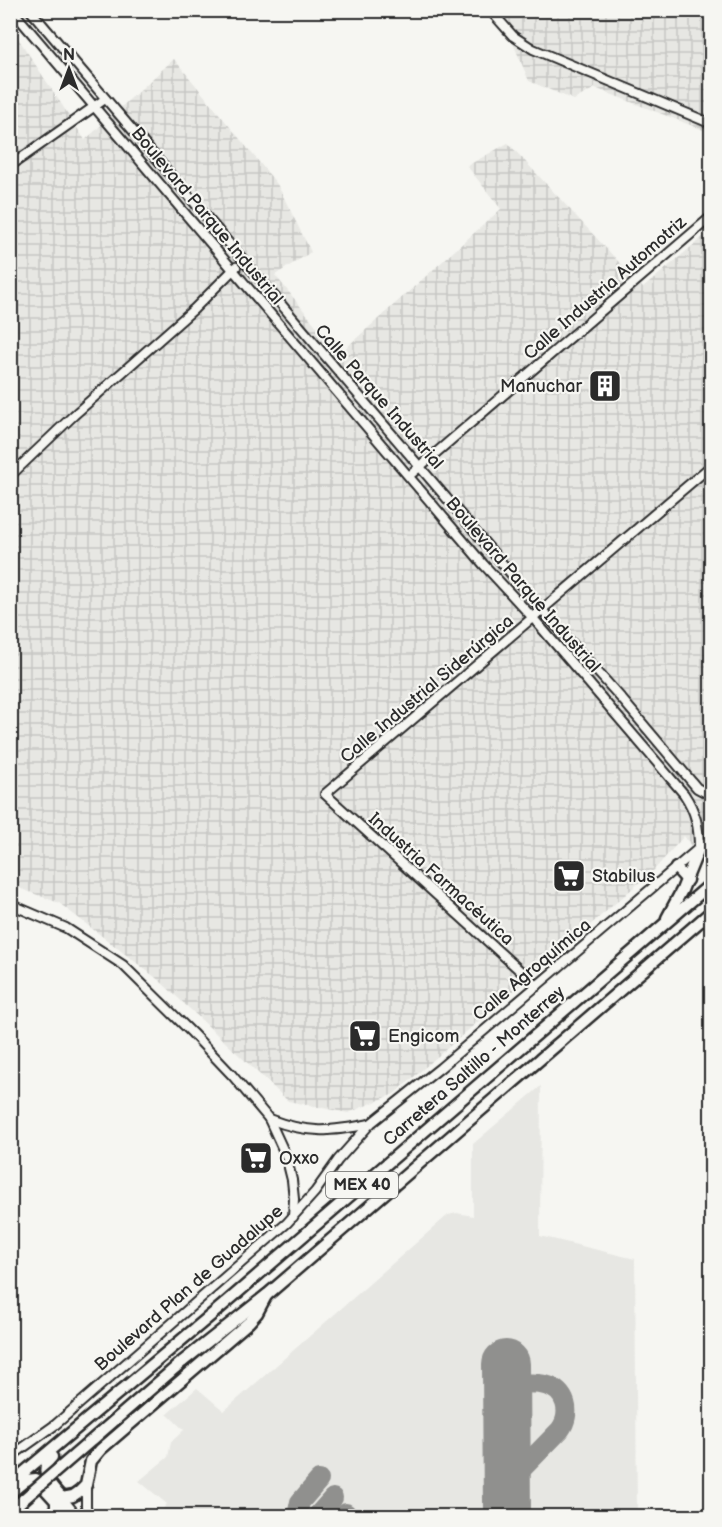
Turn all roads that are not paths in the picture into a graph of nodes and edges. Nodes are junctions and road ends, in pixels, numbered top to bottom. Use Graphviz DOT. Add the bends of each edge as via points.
graph roads {
  1 [pos="12,10"];
  2 [pos="30,10"];
  3 [pos="490,10"];
  4 [pos="105,99"];
  5 [pos="95,107"];
  6 [pos="711,124"];
  7 [pos="10,166"];
  8 [pos="711,216"];
  9 [pos="243,261"];
  10 [pos="233,270"];
  11 [pos="711,465"];
  12 [pos="419,467"];
  13 [pos="10,476"];
  14 [pos="409,476"];
  15 [pos="542,610"];
  16 [pos="533,618"];
  17 [pos="621,698"];
  18 [pos="610,707"];
  19 [pos="654,738"];
  20 [pos="643,747"];
  21 [pos="687,776"];
  22 [pos="676,785"];
  23 [pos="325,794"];
  24 [pos="711,796"];
  25 [pos="711,837"];
  26 [pos="699,848"];
  27 [pos="676,868"];
  28 [pos="687,880"];
  29 [pos="711,884"];
  30 [pos="10,904"];
  31 [pos="711,912"];
  32 [pos="663,925"];
  33 [pos="537,986"];
  34 [pos="269,1119"];
  35 [pos="369,1124"];
  36 [pos="293,1217"];
  37 [pos="268,1294"];
  38 [pos="169,1350"];
  39 [pos="10,1457"];
  40 [pos="10,1484"];
  41 [pos="86,1485"];
  42 [pos="10,1493"];
  43 [pos="59,1501"];
  44 [pos="10,1511"];
  45 [pos="56,1516"];
  46 [pos="68,1516"];
  47 [pos="77,1516"];
  48 [pos="88,1516"];
  1 -- 5 [label="street"];
  2 -- 4 [label="street, Calle Parque Industrial"];
  3 -- 6 [label="street" via="519,41"];
  4 -- 5 [label="street"];
  4 -- 9 [label="street, Calle Parque Industrial"];
  5 -- 7 [label="street"];
  5 -- 10 [label="street, Boulevard Parque Industrial"];
  8 -- 12 [label="street, Calle Industria Automotriz"];
  9 -- 10 [label="street"];
  9 -- 12 [label="street, Calle Parque Industrial"];
  10 -- 13 [label="street"];
  10 -- 14 [label="street, Boulevard Parque Industrial"];
  11 -- 15 [label="street, Calle Industrial Siderúrgica"];
  12 -- 14 [label="street, Calle Industria Automotriz"];
  12 -- 15 [label="street, Calle Parque Industrial"];
  14 -- 16 [label="street, Boulevard Parque Industrial"];
  15 -- 16 [label="street, Calle Industrial Siderúrgica"];
  15 -- 17 [label="street, Calle Parque Industrial"];
  16 -- 18 [label="street, Boulevard Parque Industrial"];
  16 -- 23 [label="street, Calle Industrial Siderúrgica"];
  17 -- 18 [label="street"];
  17 -- 19 [label="street, Calle Parque Industrial"];
  18 -- 20 [label="street, Boulevard Parque Industrial"];
  19 -- 20 [label="street"];
  19 -- 21 [label="street, Calle Parque Industrial"];
  20 -- 22 [label="street, Boulevard Parque Industrial"];
  21 -- 22 [label="street"];
  21 -- 24 [label="street, Calle Parque Industrial"];
  22 -- 26 [label="street, Boulevard Parque Industrial" via="694,809"];
  23 -- 33 [label="street, Industria Farmacéutica"];
  25 -- 26 [label="street, Calle Agroquímica"];
  26 -- 27 [label="street, Calle Agroquímica"];
  26 -- 28 [label="highway"];
  27 -- 28 [label="highway"];
  27 -- 33 [label="street, Calle Agroquímica"];
  28 -- 32 [label="highway"];
  29 -- 32 [label="highway, Carretera Saltillo - Monterrey / MEX 40"];
  30 -- 34 [label="street" via="66,928 123,965 195,1035"];
  31 -- 37 [label="highway, Carretera Saltillo - Monterrey / MEX 40"];
  32 -- 38 [label="highway, Carretera Saltillo - Monterrey / MEX 40"];
  33 -- 35 [label="street, Calle Agroquímica"];
  34 -- 35 [label="street" via="286,1126 327,1132"];
  34 -- 36 [label="street" via="290,1168"];
  35 -- 36 [label="street, Boulevard Plan de Guadalupe"];
  36 -- 39 [label="street, Boulevard Plan de Guadalupe" via="56,1425"];
  37 -- 41 [label="highway" via="249,1322 100,1449 88,1469"];
  37 -- 44 [label="highway, Carretera Saltillo - Monterrey / MEX 40, bridge" via="182,1362"];
  38 -- 40 [label="highway, Carretera Saltillo - Monterrey / MEX 40"];
  38 -- 43 [label="highway" via="158,1365 46,1463 45,1475"];
  41 -- 43 [label="highway" via="77,1494"];
  41 -- 48 [label="street"];
  42 -- 43 [label="highway" via="26,1480 36,1479"];
  43 -- 45 [label="highway"];
  43 -- 46 [label="street"];
  43 -- 47 [label="street"];
}
